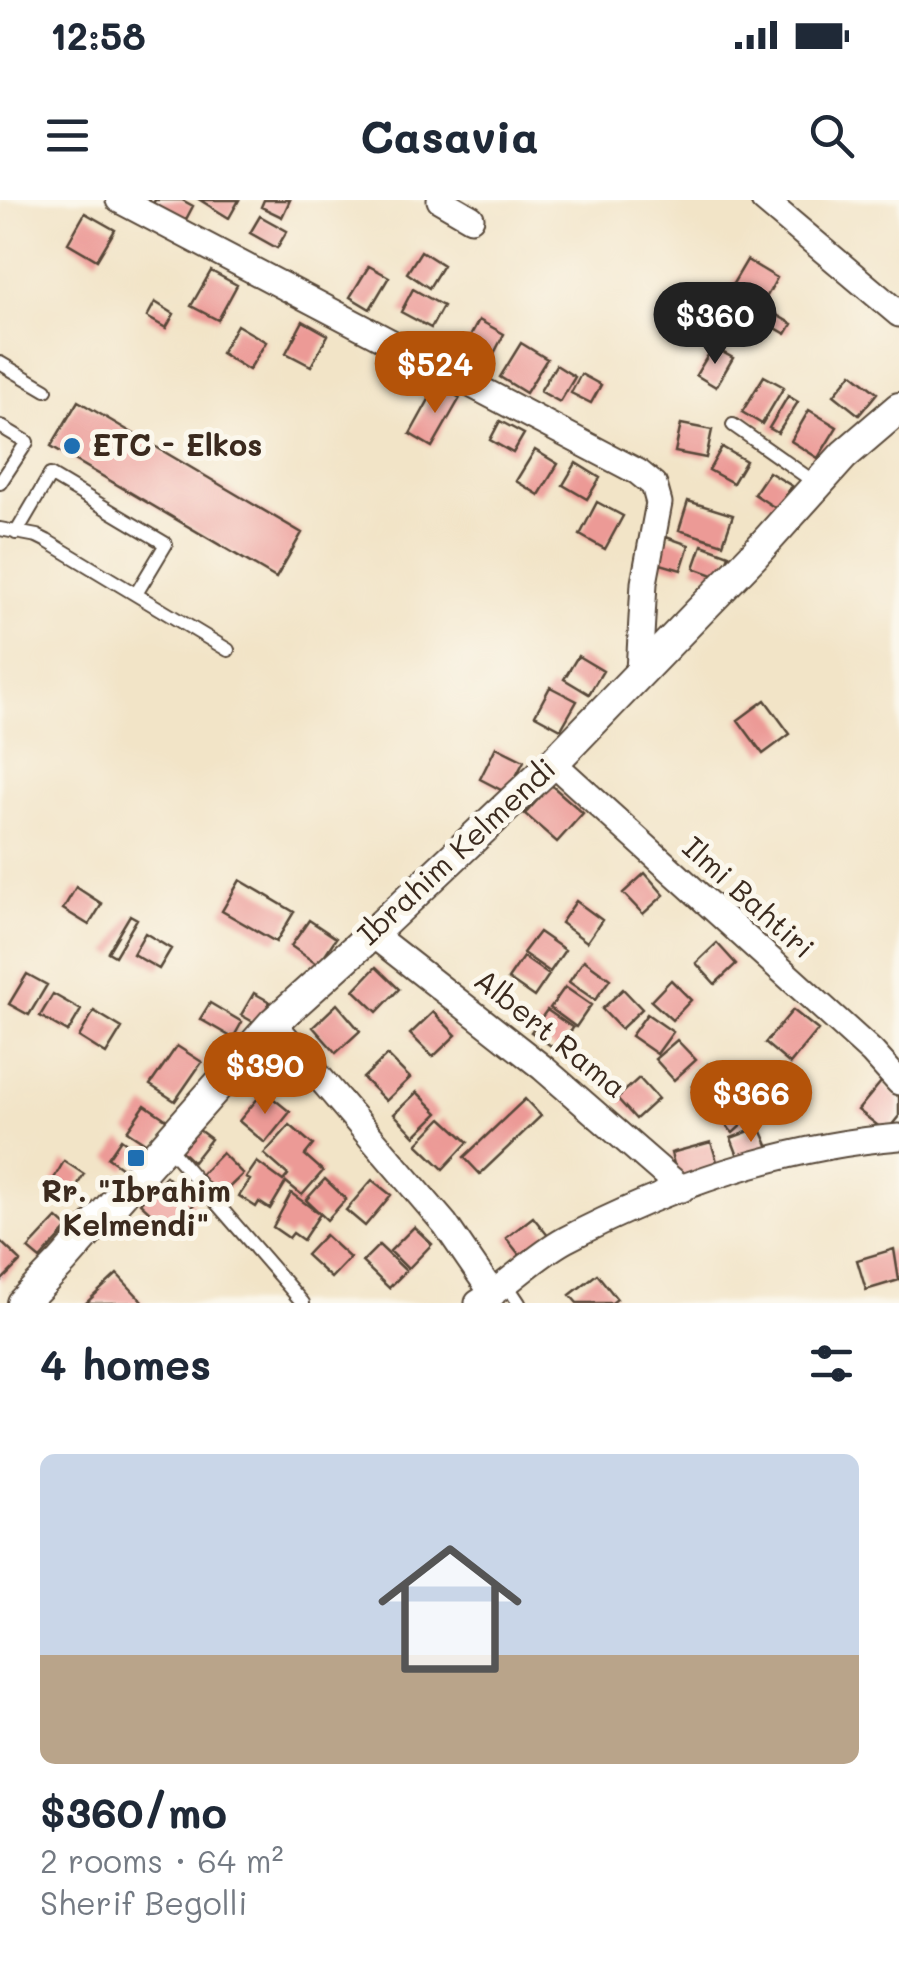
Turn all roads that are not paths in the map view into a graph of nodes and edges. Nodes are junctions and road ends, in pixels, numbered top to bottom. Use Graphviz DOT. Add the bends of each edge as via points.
graph roads {
  1 [pos="119,200"];
  2 [pos="440,200"];
  3 [pos="764,200"];
  4 [pos="471,218"];
  5 [pos="899,314"];
  6 [pos="0,363"];
  7 [pos="46,390"];
  8 [pos="899,408"];
  9 [pos="733,425"];
  10 [pos="0,426"];
  11 [pos="0,483"];
  12 [pos="818,484"];
  13 [pos="0,529"];
  14 [pos="16,534"];
  15 [pos="136,594"];
  16 [pos="228,650"];
  17 [pos="640,671"];
  18 [pos="553,763"];
  19 [pos="372,934"];
  20 [pos="272,1023"];
  21 [pos="899,1082"];
  22 [pos="899,1137"];
  23 [pos="165,1144"];
  24 [pos="682,1189"];
  25 [pos="499,1296"];
  26 [pos="22,1303"];
  27 [pos="303,1303"];
  1 -- 17 [label="street" via="654,485 659,503 644,583"];
  2 -- 4 [label="street"];
  3 -- 5 [label="street"];
  6 -- 7 [label="lane"];
  8 -- 12 [label="street, Ibrahim Kelmendi"];
  9 -- 12 [label="lane"];
  10 -- 11 [label="lane" via="27,442"];
  12 -- 17 [label="street, Ibrahim Kelmendi"];
  13 -- 14 [label="lane"];
  14 -- 15 [label="lane" via="37,536"];
  14 -- 15 [label="lane" via="50,476 166,544"];
  15 -- 16 [label="lane"];
  17 -- 18 [label="street, Ibrahim Kelmendi"];
  18 -- 19 [label="street, Ibrahim Kelmendi"];
  18 -- 21 [label="street, Ilmi Bahtiri"];
  19 -- 20 [label="street, Ibrahim Kelmendi"];
  19 -- 24 [label="street, Albert Rama" via="543,1068"];
  20 -- 23 [label="street, Ibrahim Kelmendi"];
  20 -- 25 [label="street"];
  22 -- 24 [label="street" via="819,1148"];
  23 -- 26 [label="street, Ibrahim Kelmendi"];
  23 -- 27 [label="lane"];
  24 -- 25 [label="street" via="561,1242"];
}
